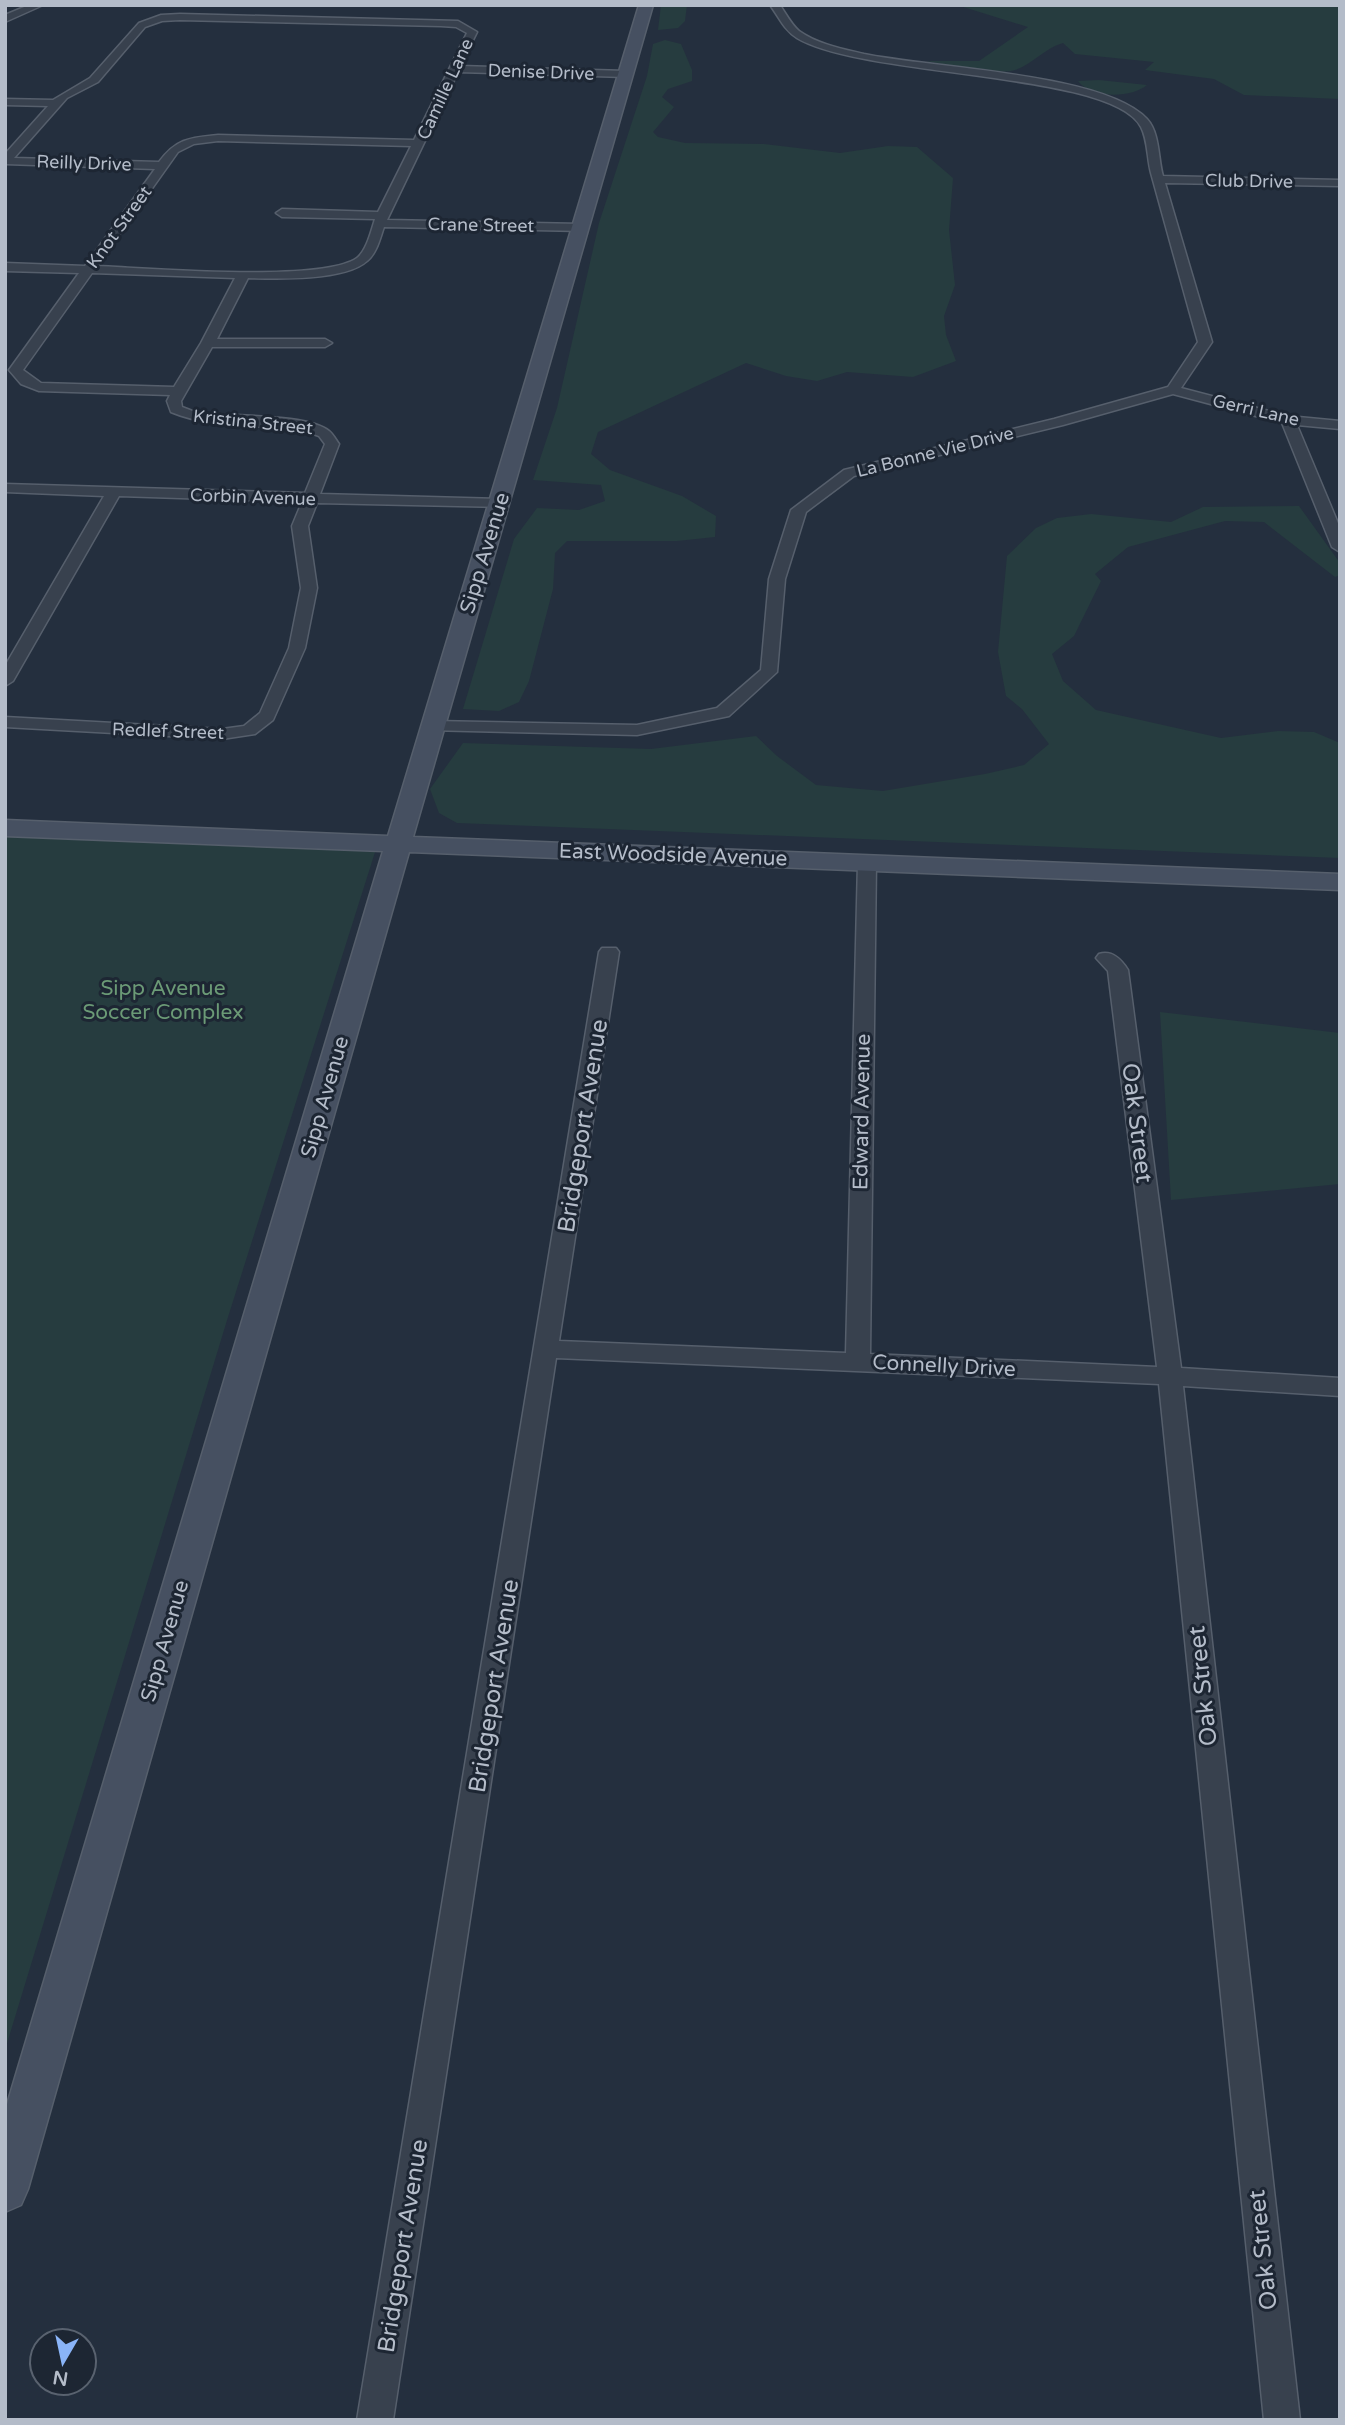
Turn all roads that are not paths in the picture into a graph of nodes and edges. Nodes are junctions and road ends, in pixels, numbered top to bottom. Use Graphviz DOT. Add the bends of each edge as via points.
graph roads {
  1 [pos="38,5"];
  2 [pos="646,5"];
  3 [pos="775,5"];
  4 [pos="5,19"];
  5 [pos="455,69"];
  6 [pos="626,74"];
  7 [pos="5,102"];
  8 [pos="56,103"];
  9 [pos="420,143"];
  10 [pos="6,161"];
  11 [pos="163,166"];
  12 [pos="1340,183"];
  13 [pos="1160,185"];
  14 [pos="1306,195"];
  15 [pos="282,213"];
  16 [pos="381,219"];
  17 [pos="581,228"];
  18 [pos="5,267"];
  19 [pos="89,269"];
  20 [pos="243,275"];
  21 [pos="208,343"];
  22 [pos="325,343"];
  23 [pos="1173,390"];
  24 [pos="178,391"];
  25 [pos="1288,421"];
  26 [pos="1340,425"];
  27 [pos="5,488"];
  28 [pos="113,493"];
  29 [pos="309,499"];
  30 [pos="500,504"];
  31 [pos="1340,547"];
  32 [pos="5,681"];
  33 [pos="5,722"];
  34 [pos="433,726"];
  35 [pos="5,828"];
  36 [pos="398,844"];
  37 [pos="867,862"];
  38 [pos="1340,882"];
  39 [pos="610,952"];
  40 [pos="1107,958"];
  41 [pos="548,1349"];
  42 [pos="858,1362"];
  43 [pos="1170,1376"];
  44 [pos="1340,1387"];
  45 [pos="5,2189"];
  46 [pos="375,2420"];
  47 [pos="1282,2420"];
  1 -- 4 [label="street"];
  2 -- 6 [label="street, Sipp Avenue"];
  3 -- 13 [label="street" via="784,23 836,52 896,65 1076,89 1130,108 1145,123"];
  5 -- 6 [label="street, Denise Drive"];
  5 -- 8 [label="street, Camille Lane" via="472,32 458,24 170,17 142,25 94,80"];
  5 -- 9 [label="street, Camille Lane"];
  6 -- 17 [label="street, Sipp Avenue"];
  7 -- 8 [label="street"];
  8 -- 10 [label="street, Camille Lane"];
  9 -- 11 [label="street, Knot Street" via="205,138 179,145"];
  9 -- 16 [label="street, Camille Lane"];
  10 -- 11 [label="street, Reilly Drive"];
  11 -- 19 [label="street, Knot Street"];
  12 -- 13 [label="street, Club Drive"];
  13 -- 14 [label="street"];
  13 -- 23 [label="street" via="1205,342"];
  15 -- 16 [label="street, Crane Street"];
  16 -- 17 [label="street, Crane Street"];
  16 -- 20 [label="street, Camille Lane" via="369,252 347,267 303,275"];
  17 -- 30 [label="street, Sipp Avenue"];
  18 -- 19 [label="street, Camille Lane"];
  19 -- 20 [label="street, Camille Lane"];
  19 -- 24 [label="street, Knot Street" via="16,370 19,377 53,388"];
  20 -- 21 [label="street, Kristina Street"];
  21 -- 22 [label="street"];
  21 -- 24 [label="street, Kristina Street"];
  23 -- 25 [label="street, Gerri Lane"];
  23 -- 34 [label="street, La Bonne Vie Drive" via="849,473 799,510 777,579 769,672 723,712 637,730"];
  24 -- 29 [label="street, Kristina Street" via="176,409 185,415 302,425 320,428 330,436 332,444"];
  25 -- 26 [label="street, Gerri Lane"];
  25 -- 31 [label="street"];
  27 -- 28 [label="street, Corbin Avenue"];
  28 -- 29 [label="street, Corbin Avenue"];
  28 -- 32 [label="street"];
  29 -- 30 [label="street, Corbin Avenue"];
  29 -- 33 [label="street, Redlef Street" via="300,526 309,588 306,613 280,690 259,725 222,734"];
  30 -- 34 [label="street, Sipp Avenue"];
  34 -- 36 [label="street, Sipp Avenue"];
  35 -- 36 [label="street, East Woodside Avenue"];
  36 -- 37 [label="street, East Woodside Avenue"];
  36 -- 45 [label="street, Sipp Avenue"];
  37 -- 38 [label="street, East Woodside Avenue"];
  37 -- 42 [label="street, Edward Avenue"];
  39 -- 41 [label="street, Bridgeport Avenue"];
  40 -- 43 [label="street, Oak Street" via="1118,970"];
  41 -- 42 [label="street, Connelly Drive"];
  41 -- 46 [label="street, Bridgeport Avenue"];
  42 -- 43 [label="street, Connelly Drive"];
  43 -- 44 [label="street, Connelly Drive"];
  43 -- 47 [label="street, Oak Street"];
}
